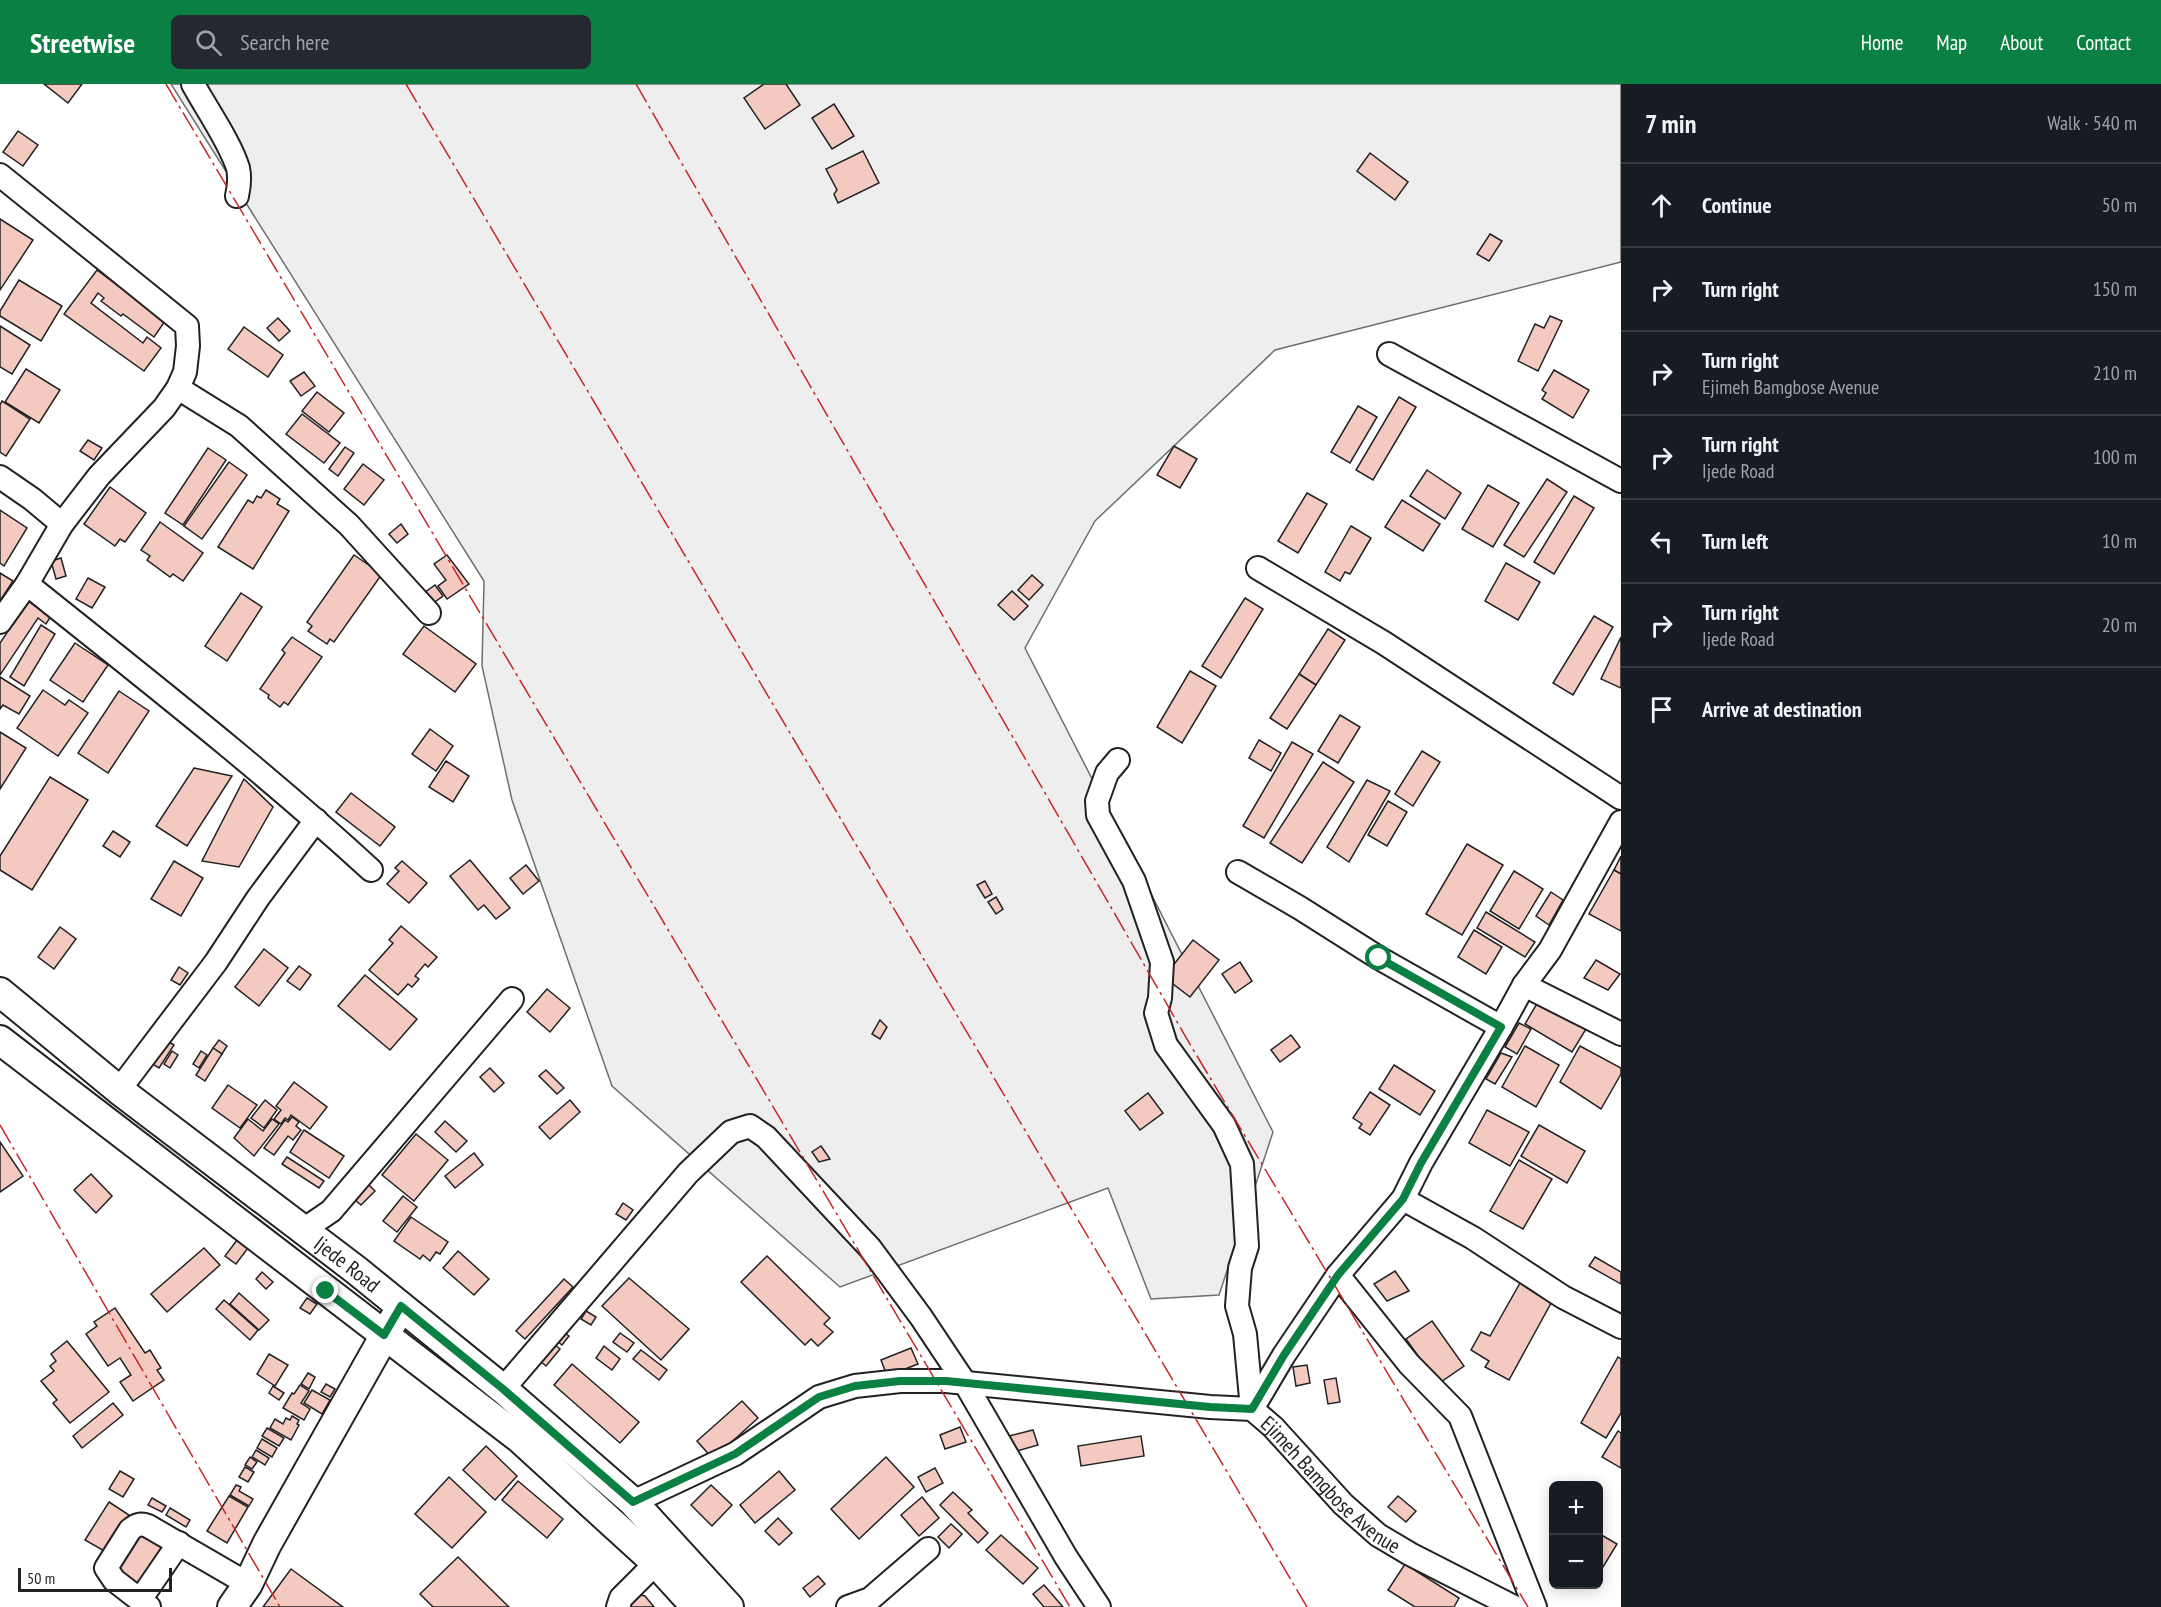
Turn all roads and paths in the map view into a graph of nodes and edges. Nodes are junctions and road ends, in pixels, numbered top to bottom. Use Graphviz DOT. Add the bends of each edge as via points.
graph roads {
  1 [pos="193,84"];
  2 [pos="0,176"];
  3 [pos="237,196"];
  4 [pos="1389,354"];
  5 [pos="178,388"];
  6 [pos="0,477"];
  7 [pos="1621,482"];
  8 [pos="62,524"];
  9 [pos="1258,568"];
  10 [pos="27,584"];
  11 [pos="429,613"];
  12 [pos="0,622"];
  13 [pos="1118,760"];
  14 [pos="1621,798"];
  15 [pos="316,820"];
  16 [pos="1621,822"];
  17 [pos="371,870"];
  18 [pos="1238,872"];
  19 [pos="1524,985"];
  20 [pos="0,992"];
  21 [pos="512,999"];
  22 [pos="1501,1027"];
  23 [pos="1621,1034"];
  24 [pos="0,1040"];
  25 [pos="119,1090"];
  26 [pos="1403,1199"];
  27 [pos="303,1230"];
  28 [pos="1338,1275"];
  29 [pos="401,1306"];
  30 [pos="1621,1327"];
  31 [pos="384,1335"];
  32 [pos="965,1383"];
  33 [pos="503,1389"];
  34 [pos="1252,1409"];
  35 [pos="633,1502"];
  36 [pos="179,1543"];
  37 [pos="928,1550"];
  38 [pos="656,1563"];
  39 [pos="240,1595"];
  40 [pos="144,1603"];
  41 [pos="618,1607"];
  42 [pos="696,1607"];
  43 [pos="729,1607"];
  44 [pos="848,1607"];
  45 [pos="1099,1607"];
  46 [pos="1514,1607"];
  47 [pos="1535,1607"];
  1 -- 3 [label="street" via="238,169"];
  2 -- 5 [label="street" via="187,326 185,372"];
  4 -- 7 [label="street"];
  5 -- 8 [label="street"];
  5 -- 11 [label="street" via="247,433 349,525"];
  6 -- 8 [label="street"];
  8 -- 10 [label="street"];
  9 -- 14 [label="street" via="1394,650"];
  10 -- 12 [label="street"];
  10 -- 15 [label="street"];
  13 -- 34 [label="street" via="1107,773 1097,801 1098,815 1134,881 1162,962 1156,1013 1166,1045 1224,1125 1242,1164 1247,1246 1240,1268 1237,1306 1245,1334"];
  15 -- 17 [label="street"];
  15 -- 25 [label="street"];
  16 -- 19 [label="street" via="1550,950"];
  18 -- 22 [label="street"];
  19 -- 22 [label="street"];
  19 -- 23 [label="street"];
  20 -- 25 [label="main road, Ijede Road"];
  21 -- 27 [label="street" via="331,1211"];
  22 -- 26 [label="street"];
  24 -- 31 [label="main road, Ijede Road"];
  25 -- 27 [label="main road, Ijede Road"];
  26 -- 28 [label="street"];
  26 -- 30 [label="street" via="1473,1238 1563,1297"];
  27 -- 29 [label="main road, Ijede Road"];
  28 -- 34 [label="street"];
  28 -- 47 [label="street" via="1409,1364 1460,1416"];
  29 -- 31 [label="main road"];
  29 -- 33 [label="main road, Ijede Road"];
  31 -- 38 [label="main road, Ijede Road" via="519,1438"];
  31 -- 39 [label="main road"];
  32 -- 33 [label="street" via="870,1248 766,1137 750,1126 730,1131 688,1173"];
  32 -- 34 [label="street, Ejimeh Bamgbose Avenue"];
  32 -- 35 [label="street, Ejimeh Bamgbose Avenue" via="900,1381 855,1386 819,1397 735,1454"];
  32 -- 45 [label="street"];
  33 -- 35 [label="main road, Ijede Road"];
  34 -- 46 [label="street, Ejimeh Bamgbose Avenue" via="1378,1535"];
  35 -- 43 [label="main road, Ijede Road"];
  36 -- 39 [label="street"];
  36 -- 40 [label="street"];
  36 -- 40 [label="street" via="142,1524 136,1525 106,1568 114,1580"];
  37 -- 44 [label="street" via="870,1599"];
  38 -- 41 [label="street" via="621,1598"];
  38 -- 42 [label="main road, Ijede Road"];
}
